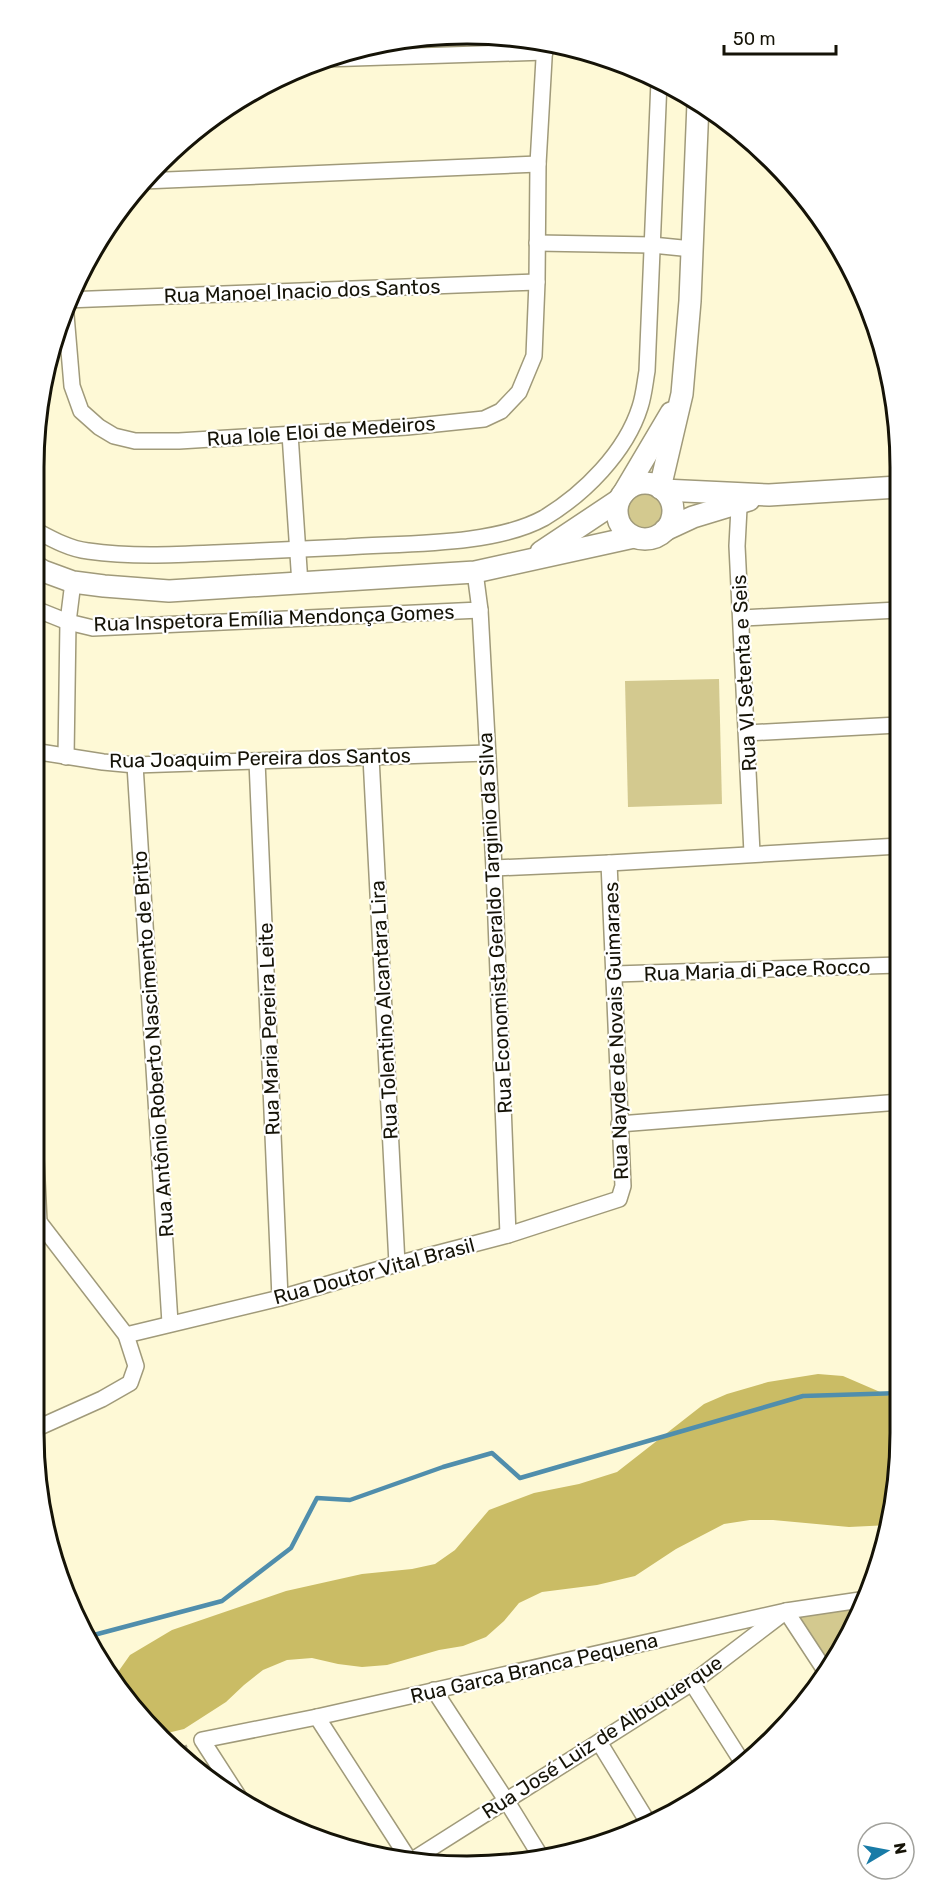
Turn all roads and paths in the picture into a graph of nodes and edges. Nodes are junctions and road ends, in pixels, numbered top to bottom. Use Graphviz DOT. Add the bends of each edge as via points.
graph roads {
  1 [pos="523,47"];
  2 [pos="545,51"];
  3 [pos="363,57"];
  4 [pos="659,89"];
  5 [pos="698,112"];
  6 [pos="538,164"];
  7 [pos="156,180"];
  8 [pos="537,243"];
  9 [pos="652,245"];
  10 [pos="692,249"];
  11 [pos="537,282"];
  12 [pos="78,302"];
  13 [pos="68,326"];
  14 [pos="682,394"];
  15 [pos="290,434"];
  16 [pos="890,487"];
  17 [pos="661,489"];
  18 [pos="621,497"];
  19 [pos="745,498"];
  20 [pos="665,530"];
  21 [pos="44,534"];
  22 [pos="634,537"];
  23 [pos="299,549"];
  24 [pos="531,559"];
  25 [pos="44,570"];
  26 [pos="476,572"];
  27 [pos="73,582"];
  28 [pos="300,584"];
  29 [pos="480,610"];
  30 [pos="890,610"];
  31 [pos="44,612"];
  32 [pos="741,618"];
  33 [pos="68,622"];
  34 [pos="890,726"];
  35 [pos="747,733"];
  36 [pos="44,753"];
  37 [pos="487,753"];
  38 [pos="66,757"];
  39 [pos="371,757"];
  40 [pos="257,761"];
  41 [pos="135,765"];
  42 [pos="890,846"];
  43 [pos="752,853"];
  44 [pos="609,863"];
  45 [pos="494,868"];
  46 [pos="890,965"];
  47 [pos="615,974"];
  48 [pos="890,1103"];
  49 [pos="619,1124"];
  50 [pos="619,1199"];
  51 [pos="44,1228"];
  52 [pos="508,1235"];
  53 [pos="397,1264"];
  54 [pos="280,1298"];
  55 [pos="170,1323"];
  56 [pos="126,1335"];
  57 [pos="44,1425"];
  58 [pos="855,1601"];
  59 [pos="786,1611"];
  60 [pos="821,1664"];
  61 [pos="692,1683"];
  62 [pos="434,1690"];
  63 [pos="317,1718"];
  64 [pos="599,1742"];
  65 [pos="739,1756"];
  66 [pos="229,1782"];
  67 [pos="506,1800"];
  68 [pos="644,1816"];
  69 [pos="536,1849"];
  70 [pos="403,1850"];
  71 [pos="423,1853"];
  1 -- 3 [label="street"];
  2 -- 6 [label="street, Rua Iole Eloi de Medeiros"];
  4 -- 9 [label="street"];
  5 -- 10 [label="main road, Rua Inspetora Emília Mendonça Gomes"];
  6 -- 7 [label="street"];
  6 -- 8 [label="street, Rua Iole Eloi de Medeiros"];
  8 -- 9 [label="street"];
  8 -- 11 [label="street, Rua Iole Eloi de Medeiros"];
  9 -- 10 [label="street"];
  9 -- 23 [label="street" via="647,371 640,407 613,456 575,495 543,518 500,533 465,539"];
  10 -- 14 [label="main road, Rua Inspetora Emília Mendonça Gomes"];
  11 -- 12 [label="street, Rua Manoel Inacio dos Santos"];
  11 -- 15 [label="street, Rua Iole Eloi de Medeiros" via="534,356 519,392 501,411 484,419"];
  13 -- 15 [label="street, Rua Iole Eloi de Medeiros" via="72,386 81,411 114,436 135,441 179,441"];
  14 -- 17 [label="main road, Rua Inspetora Emília Mendonça Gomes"];
  14 -- 18 [label="main road, Rua Inspetora Emília Mendonça Gomes"];
  15 -- 23 [label="street"];
  16 -- 19 [label="main road"];
  17 -- 18 [label="main road" via="644,483 632,486"];
  17 -- 19 [label="main road"];
  17 -- 20 [label="main road" via="668,495 672,510"];
  18 -- 22 [label="main road" via="619,522"];
  18 -- 24 [label="main road, Rua Inspetora Emília Mendonça Gomes"];
  19 -- 20 [label="main road"];
  19 -- 32 [label="street, Rua VI Setenta e Seis" via="739,508 737,546"];
  20 -- 22 [label="main road" via="651,539"];
  21 -- 23 [label="street" via="85,551 151,556"];
  22 -- 24 [label="main road, Rua Inspetora Emília Mendonça Gomes"];
  23 -- 28 [label="street"];
  24 -- 26 [label="main road, Rua Inspetora Emília Mendonça Gomes"];
  25 -- 27 [label="main road, Rua Inspetora Emília Mendonça Gomes"];
  26 -- 28 [label="main road, Rua Inspetora Emília Mendonça Gomes"];
  26 -- 29 [label="street, Rua Inspetora Emília Mendonça Gomes"];
  27 -- 28 [label="main road, Rua Inspetora Emília Mendonça Gomes" via="169,591"];
  27 -- 33 [label="street"];
  29 -- 33 [label="street, Rua Inspetora Emília Mendonça Gomes" via="93,628"];
  29 -- 37 [label="street, Rua Economista Geraldo Targinio da Silva"];
  30 -- 32 [label="street"];
  31 -- 33 [label="street, Rua Inspetora Emília Mendonça Gomes"];
  32 -- 35 [label="street, Rua VI Setenta e Seis"];
  33 -- 38 [label="street"];
  34 -- 35 [label="street"];
  35 -- 43 [label="street, Rua VI Setenta e Seis"];
  36 -- 38 [label="street, Rua Joaquim Pereira dos Santos"];
  37 -- 39 [label="street, Rua Joaquim Pereira dos Santos"];
  37 -- 45 [label="street, Rua Economista Geraldo Targinio da Silva"];
  38 -- 41 [label="street, Rua Joaquim Pereira dos Santos"];
  39 -- 40 [label="street, Rua Joaquim Pereira dos Santos"];
  39 -- 53 [label="street, Rua Tolentino Alcantara Lira"];
  40 -- 41 [label="street, Rua Joaquim Pereira dos Santos"];
  40 -- 54 [label="street, Rua Maria Pereira Leite"];
  41 -- 55 [label="street, Rua Antônio Roberto Nascimento de Brito"];
  42 -- 43 [label="street"];
  43 -- 44 [label="street"];
  44 -- 45 [label="street"];
  44 -- 47 [label="street, Rua Nayde de Novais Guimaraes"];
  45 -- 52 [label="street, Rua Economista Geraldo Targinio da Silva"];
  46 -- 47 [label="street, Rua Maria di Pace Rocco"];
  47 -- 49 [label="street, Rua Nayde de Novais Guimaraes"];
  48 -- 49 [label="street"];
  49 -- 50 [label="street, Rua Nayde de Novais Guimaraes"];
  50 -- 52 [label="street, Rua Doutor Vital Brasil"];
  51 -- 56 [label="street"];
  52 -- 53 [label="street, Rua Doutor Vital Brasil"];
  53 -- 54 [label="street, Rua Doutor Vital Brasil"];
  54 -- 55 [label="street, Rua Doutor Vital Brasil"];
  55 -- 56 [label="street, Rua Doutor Vital Brasil"];
  56 -- 57 [label="street" via="136,1366 130,1383"];
  58 -- 59 [label="street, Rua Garca Branca Pequena"];
  59 -- 60 [label="street"];
  59 -- 61 [label="street, Rua José Luiz de Albuquerque"];
  59 -- 62 [label="street, Rua Garca Branca Pequena"];
  61 -- 64 [label="street, Rua José Luiz de Albuquerque"];
  61 -- 65 [label="street"];
  62 -- 63 [label="street, Rua Garca Branca Pequena"];
  62 -- 67 [label="street"];
  63 -- 66 [label="street, Rua Garca Branca Pequena" via="202,1740"];
  63 -- 70 [label="street"];
  64 -- 67 [label="street, Rua José Luiz de Albuquerque"];
  64 -- 68 [label="street"];
  67 -- 69 [label="street"];
  67 -- 71 [label="street, Rua José Luiz de Albuquerque"];
}
